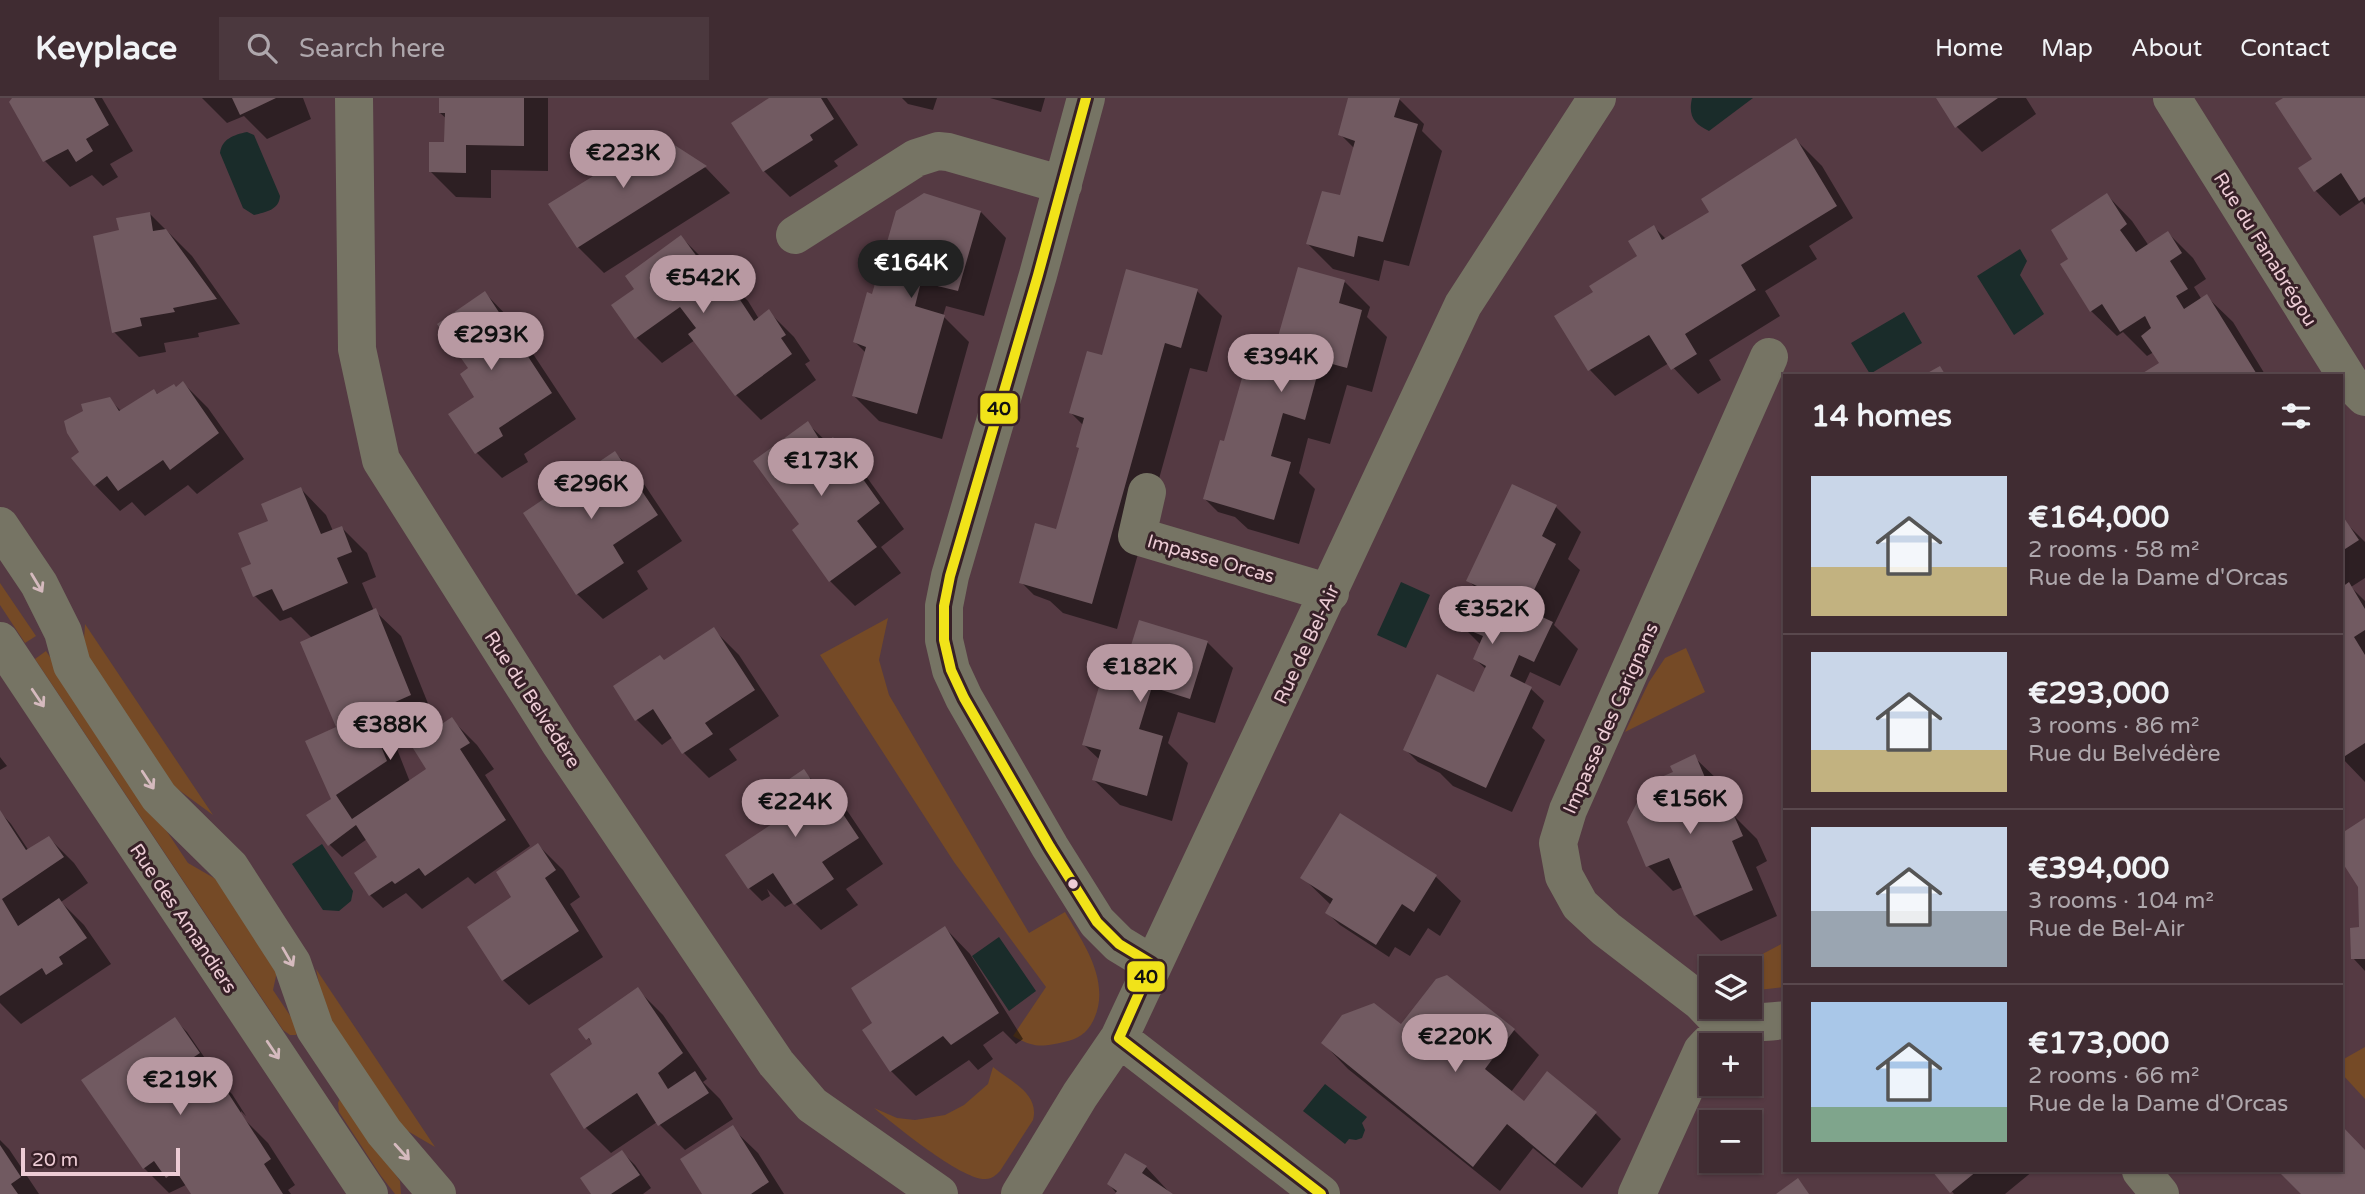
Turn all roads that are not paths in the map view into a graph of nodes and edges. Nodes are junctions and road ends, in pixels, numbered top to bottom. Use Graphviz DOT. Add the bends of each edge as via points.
graph roads {
  1 [pos="354,98"];
  2 [pos="1086,98"];
  3 [pos="1597,98"];
  4 [pos="2172,98"];
  5 [pos="1063,185"];
  6 [pos="795,235"];
  7 [pos="1769,357"];
  8 [pos="2365,397"];
  9 [pos="1147,492"];
  10 [pos="0,526"];
  11 [pos="1330,593"];
  12 [pos="0,641"];
  13 [pos="1152,964"];
  14 [pos="1783,1020"];
  15 [pos="1726,1028"];
  16 [pos="1119,1038"];
  17 [pos="2142,1172"];
  18 [pos="1308,1190"];
  19 [pos="369,1194"];
  20 [pos="437,1194"];
  21 [pos="939,1194"];
  22 [pos="1020,1194"];
  23 [pos="1637,1194"];
  24 [pos="2160,1194"];
  1 -- 21 [label="street, Rue du Belvédère" via="357,349 381,460 560,743 776,1063 812,1105"];
  2 -- 5 [label="street"];
  3 -- 11 [label="street, Rue de Bel-Air" via="1463,305"];
  4 -- 8 [label="street, Rue du Fanabrégou" via="2350,382"];
  5 -- 6 [label="street" via="937,151 916,158"];
  5 -- 13 [label="street" via="950,576 944,640 964,698 1097,922 1119,944"];
  7 -- 15 [label="street, Impasse des Carignans" via="1567,810 1558,843 1564,876 1580,905 1701,1002"];
  9 -- 11 [label="street, Impasse Orcas" via="1137,536"];
  10 -- 20 [label="street, one-way" via="38,584 86,687 159,797 230,867 292,963 315,1030 384,1132"];
  11 -- 13 [label="street, Rue de Bel-Air"];
  12 -- 19 [label="street, Rue des Amandiers, one-way"];
  13 -- 16 [label="street, Rue de Bel-Air"];
  14 -- 15 [label="street"];
  15 -- 23 [label="street" via="1702,1051"];
  16 -- 18 [label="street"];
  16 -- 22 [label="street, Rue de Bel-Air"];
  17 -- 24 [label="street"];
}
